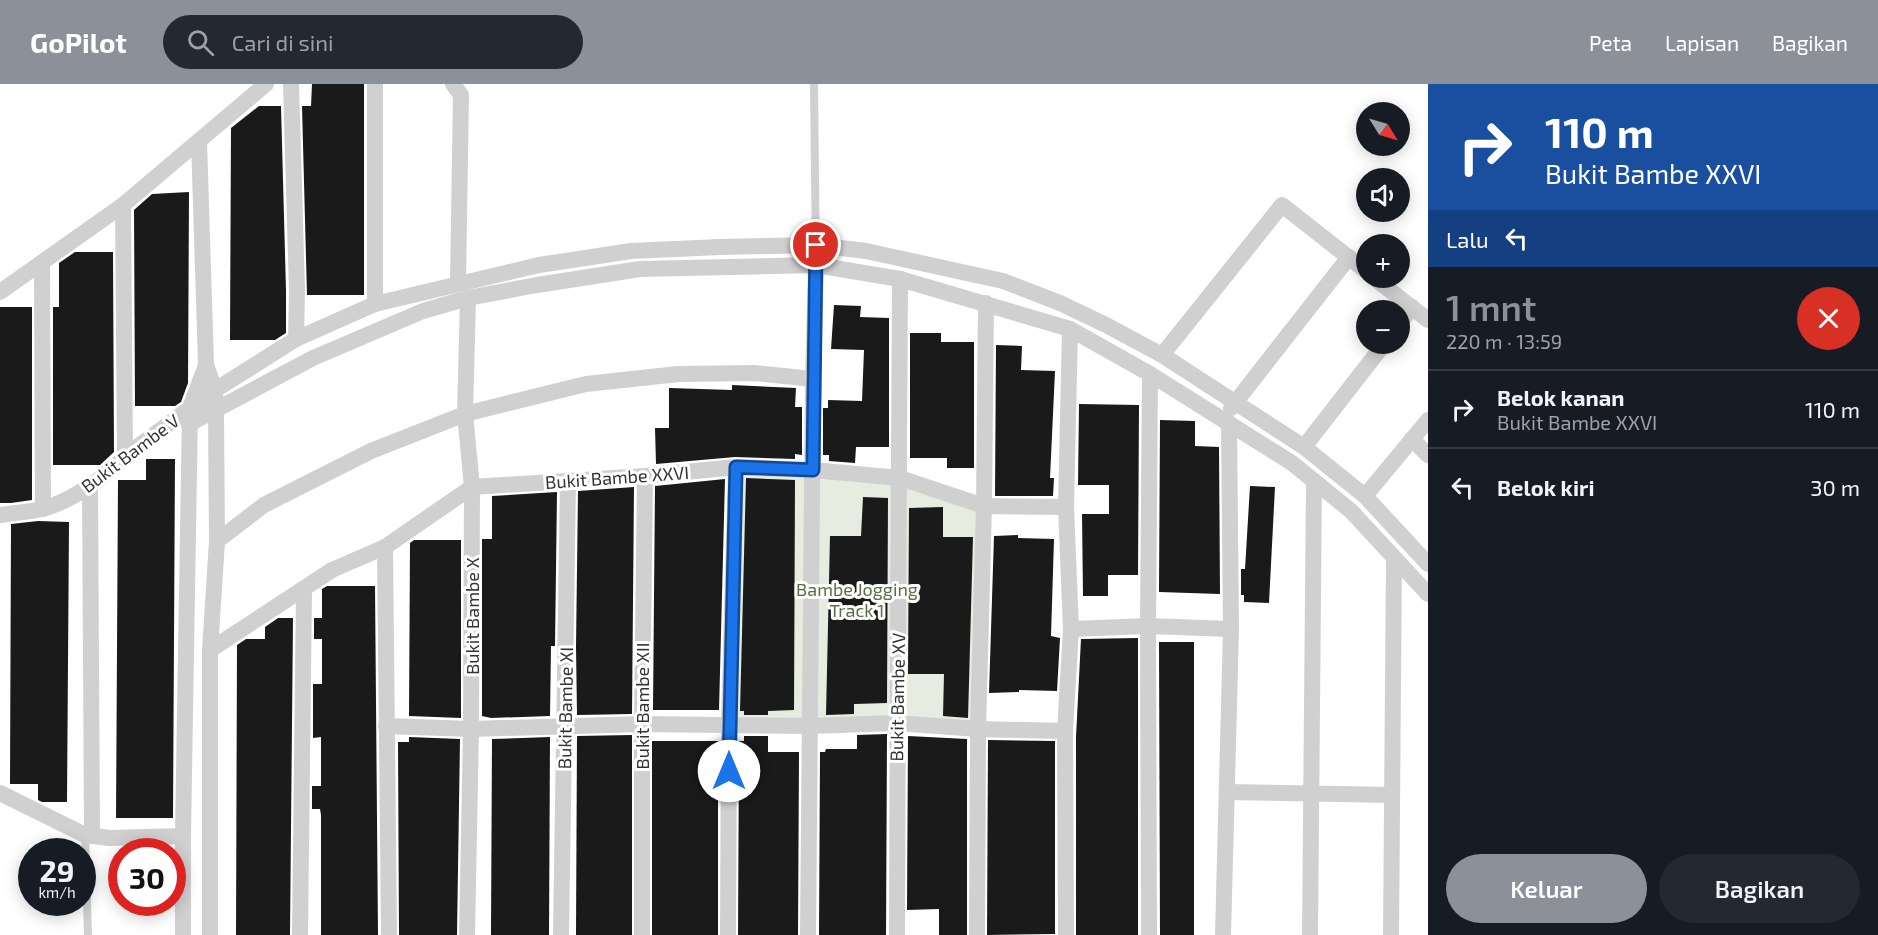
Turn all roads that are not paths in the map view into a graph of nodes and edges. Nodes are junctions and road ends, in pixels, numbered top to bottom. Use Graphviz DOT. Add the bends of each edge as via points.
graph roads {
  1 [pos="266,84"];
  2 [pos="291,84"];
  3 [pos="375,84"];
  4 [pos="453,84"];
  5 [pos="814,84"];
  6 [pos="198,141"];
  7 [pos="123,205"];
  8 [pos="816,245"];
  9 [pos="1348,257"];
  10 [pos="42,263"];
  11 [pos="1356,263"];
  12 [pos="816,265"];
  13 [pos="900,279"];
  14 [pos="458,283"];
  15 [pos="1387,288"];
  16 [pos="0,292"];
  17 [pos="468,298"];
  18 [pos="986,303"];
  19 [pos="375,304"];
  20 [pos="1412,307"];
  21 [pos="1410,310"];
  22 [pos="1428,320"];
  23 [pos="1070,329"];
  24 [pos="296,339"];
  25 [pos="1376,354"];
  26 [pos="1162,355"];
  27 [pos="206,365"];
  28 [pos="1150,374"];
  29 [pos="813,379"];
  30 [pos="215,390"];
  31 [pos="1236,402"];
  32 [pos="216,411"];
  33 [pos="465,414"];
  34 [pos="190,416"];
  35 [pos="1428,420"];
  36 [pos="1226,421"];
  37 [pos="1412,439"];
  38 [pos="1304,447"];
  39 [pos="1428,455"];
  40 [pos="125,456"];
  41 [pos="736,467"];
  42 [pos="813,470"];
  43 [pos="645,476"];
  44 [pos="900,478"];
  45 [pos="568,480"];
  46 [pos="1314,481"];
  47 [pos="90,485"];
  48 [pos="472,487"];
  49 [pos="1365,496"];
  50 [pos="984,506"];
  51 [pos="1066,507"];
  52 [pos="43,508"];
  53 [pos="0,515"];
  54 [pos="217,541"];
  55 [pos="385,547"];
  56 [pos="1394,558"];
  57 [pos="1428,564"];
  58 [pos="304,590"];
  59 [pos="1428,594"];
  60 [pos="1148,626"];
  61 [pos="1071,629"];
  62 [pos="1231,629"];
  63 [pos="210,650"];
  64 [pos="896,723"];
  65 [pos="642,724"];
  66 [pos="729,724"];
  67 [pos="386,726"];
  68 [pos="810,726"];
  69 [pos="564,727"];
  70 [pos="471,729"];
  71 [pos="978,729"];
  72 [pos="1065,730"];
  73 [pos="1227,792"];
  74 [pos="0,793"];
  75 [pos="1311,794"];
  76 [pos="1392,795"];
  77 [pos="88,835"];
  78 [pos="183,836"];
  79 [pos="88,935"];
  80 [pos="183,935"];
  81 [pos="210,935"];
  82 [pos="300,935"];
  83 [pos="389,935"];
  84 [pos="467,935"];
  85 [pos="561,935"];
  86 [pos="642,935"];
  87 [pos="728,935"];
  88 [pos="808,935"];
  89 [pos="897,935"];
  90 [pos="977,935"];
  91 [pos="1066,935"];
  92 [pos="1149,935"];
  93 [pos="1223,935"];
  94 [pos="1310,935"];
  95 [pos="1391,935"];
  1 -- 6 [label="street"];
  2 -- 24 [label="street"];
  3 -- 19 [label="street"];
  4 -- 14 [label="street" via="461,95"];
  5 -- 8 [label="lane"];
  6 -- 7 [label="street"];
  6 -- 27 [label="street"];
  7 -- 10 [label="street"];
  7 -- 40 [label="street"];
  8 -- 12 [label="lane"];
  8 -- 14 [label="street" via="631,251 539,264"];
  8 -- 26 [label="street" via="866,251 1003,281 1060,303"];
  9 -- 11 [label="street"];
  9 -- 26 [label="street" via="1282,205"];
  9 -- 31 [label="street"];
  10 -- 16 [label="street"];
  10 -- 52 [label="street"];
  12 -- 13 [label="street"];
  12 -- 17 [label="street" via="640,269"];
  12 -- 29 [label="street"];
  13 -- 18 [label="street"];
  13 -- 44 [label="street, Bukit Bambe XV"];
  14 -- 19 [label="street"];
  15 -- 20 [label="street"];
  17 -- 32 [label="street" via="423,310 313,358"];
  17 -- 33 [label="street, Bukit Bambe X"];
  18 -- 23 [label="street"];
  18 -- 50 [label="street"];
  19 -- 24 [label="street"];
  20 -- 21 [label="street"];
  20 -- 22 [label="street"];
  23 -- 28 [label="street"];
  23 -- 51 [label="street"];
  24 -- 30 [label="street"];
  25 -- 38 [label="street"];
  26 -- 31 [label="street"];
  27 -- 30 [label="street"];
  27 -- 34 [label="street"];
  28 -- 36 [label="street"];
  28 -- 60 [label="street"];
  29 -- 33 [label="street" via="755,373 678,374 586,384"];
  29 -- 42 [label="street"];
  30 -- 32 [label="street"];
  30 -- 34 [label="street"];
  31 -- 36 [label="street"];
  31 -- 38 [label="street"];
  32 -- 34 [label="street"];
  32 -- 54 [label="street"];
  33 -- 48 [label="street, Bukit Bambe X"];
  33 -- 54 [label="street" via="371,451 285,494"];
  34 -- 40 [label="street, Bukit Bambe V"];
  34 -- 78 [label="street"];
  35 -- 37 [label="street"];
  36 -- 46 [label="street"];
  36 -- 62 [label="street"];
  37 -- 39 [label="street"];
  37 -- 49 [label="street"];
  38 -- 49 [label="street"];
  40 -- 47 [label="street, Bukit Bambe V"];
  41 -- 42 [label="street, Bukit Bambe XXVI"];
  41 -- 43 [label="street, Bukit Bambe XXVI"];
  41 -- 66 [label="street"];
  42 -- 44 [label="street, Bukit Bambe XXVI"];
  42 -- 68 [label="street"];
  43 -- 45 [label="street, Bukit Bambe XXVI"];
  43 -- 65 [label="street, Bukit Bambe XII"];
  44 -- 50 [label="street, Bukit Bambe XXVI"];
  44 -- 64 [label="street, Bukit Bambe XV"];
  45 -- 48 [label="street, Bukit Bambe XXVI"];
  45 -- 69 [label="street, Bukit Bambe XI"];
  46 -- 56 [label="street" via="1351,511"];
  46 -- 75 [label="street"];
  47 -- 52 [label="street, Bukit Bambe V"];
  47 -- 77 [label="street"];
  48 -- 55 [label="street"];
  48 -- 70 [label="street, Bukit Bambe X"];
  49 -- 57 [label="street"];
  50 -- 51 [label="street, Bukit Bambe XXVI"];
  50 -- 71 [label="street"];
  51 -- 61 [label="street"];
  52 -- 53 [label="street, Bukit Bambe V"];
  54 -- 63 [label="street"];
  55 -- 58 [label="street" via="332,570"];
  55 -- 67 [label="street"];
  56 -- 59 [label="street"];
  56 -- 76 [label="street"];
  58 -- 63 [label="street"];
  58 -- 82 [label="street"];
  60 -- 61 [label="street"];
  60 -- 62 [label="street"];
  60 -- 92 [label="street"];
  61 -- 72 [label="street"];
  62 -- 73 [label="street"];
  63 -- 81 [label="street"];
  64 -- 68 [label="street"];
  64 -- 71 [label="street"];
  64 -- 89 [label="street, Bukit Bambe XV"];
  65 -- 66 [label="street"];
  65 -- 69 [label="street"];
  65 -- 86 [label="street, Bukit Bambe XII"];
  66 -- 68 [label="street"];
  66 -- 87 [label="street"];
  67 -- 70 [label="street"];
  67 -- 83 [label="street"];
  68 -- 88 [label="street"];
  69 -- 70 [label="street"];
  69 -- 85 [label="street, Bukit Bambe XI"];
  70 -- 84 [label="street, Bukit Bambe X"];
  71 -- 72 [label="street"];
  71 -- 90 [label="street"];
  72 -- 91 [label="street"];
  73 -- 75 [label="street"];
  73 -- 93 [label="street"];
  74 -- 77 [label="street"];
  75 -- 76 [label="street"];
  75 -- 94 [label="street"];
  76 -- 95 [label="street"];
  77 -- 78 [label="street"];
  77 -- 79 [label="lane"];
  78 -- 80 [label="street"];
}
